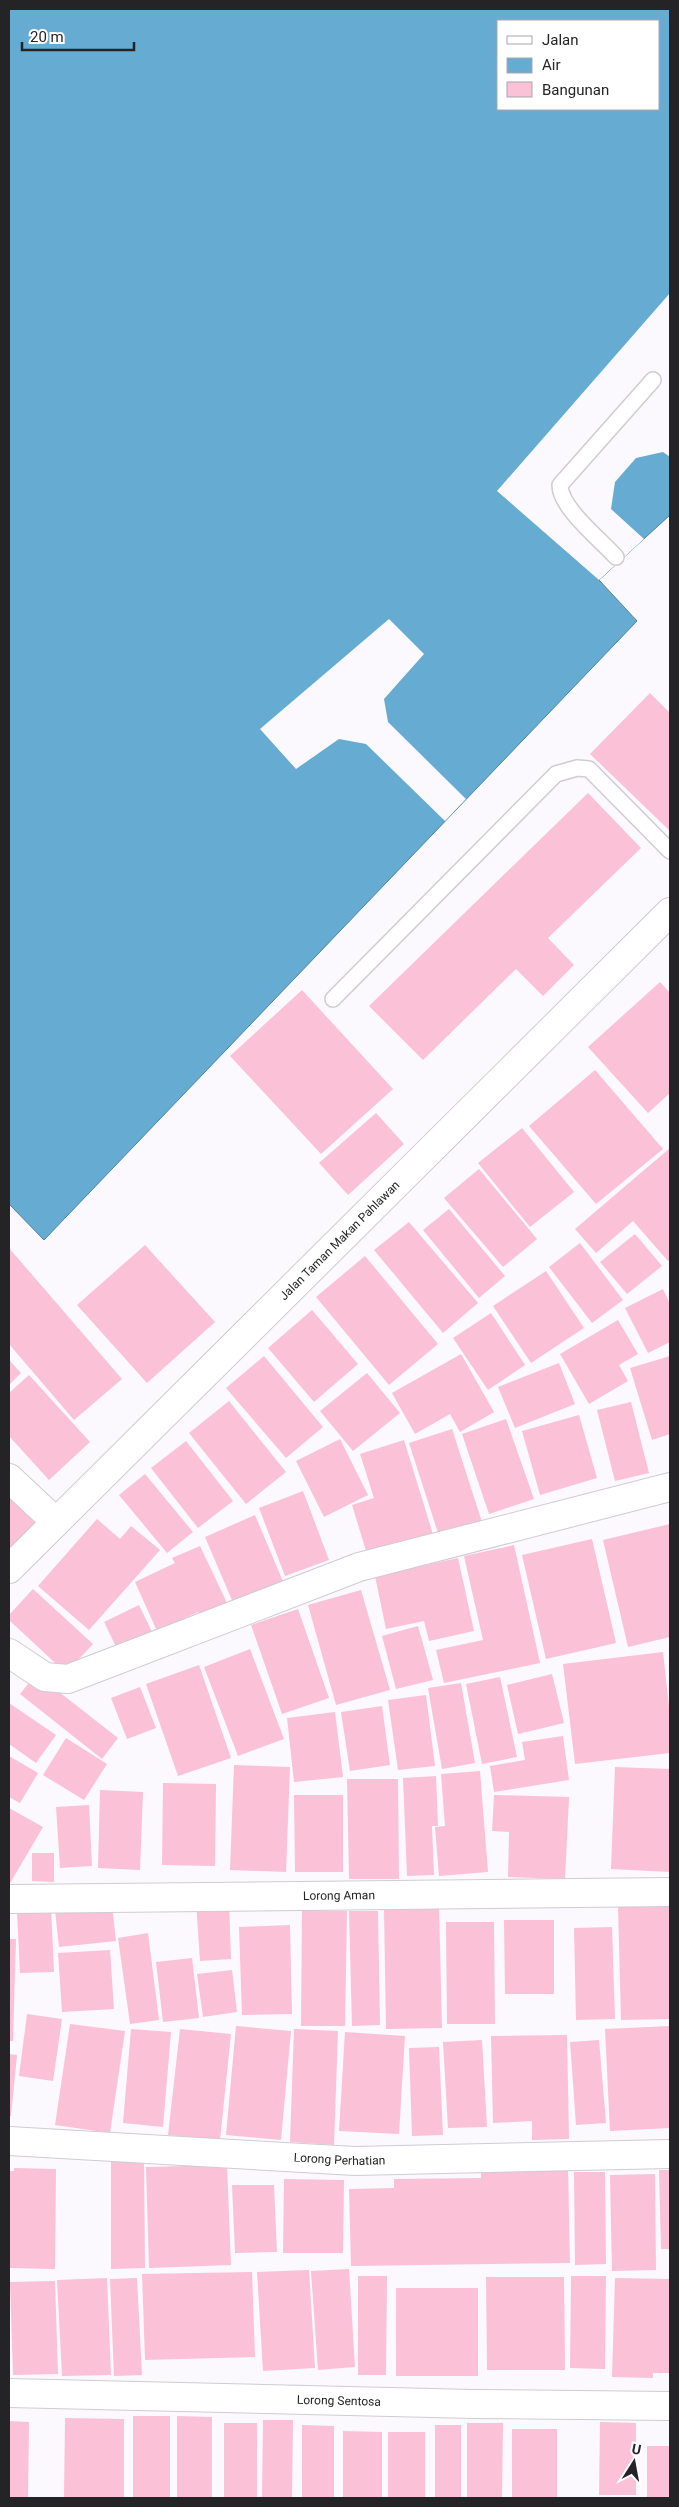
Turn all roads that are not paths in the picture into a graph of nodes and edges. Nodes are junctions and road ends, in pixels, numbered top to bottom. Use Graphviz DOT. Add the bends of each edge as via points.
graph roads {
  1 [pos="653,380"];
  2 [pos="616,557"];
  3 [pos="670,851"];
  4 [pos="670,912"];
  5 [pos="333,999"];
  6 [pos="9,1478"];
  7 [pos="670,1487"];
  8 [pos="56,1522"];
  9 [pos="9,1569"];
  10 [pos="9,1653"];
  11 [pos="670,1892"];
  12 [pos="9,1899"];
  13 [pos="9,2141"];
  14 [pos="670,2154"];
  15 [pos="9,2393"];
  16 [pos="670,2406"];
  1 -- 2 [label="lane" via="560,485 560,494 568,506"];
  3 -- 5 [label="lane" via="589,769 577,768 556,774"];
  4 -- 8 [label="street, Jalan Taman Makan Pahlawan"];
  6 -- 8 [label="street"];
  7 -- 10 [label="street" via="359,1567 68,1679 45,1677"];
  8 -- 9 [label="street, Jalan Taman Makan Pahlawan"];
  11 -- 12 [label="street, Lorong Aman"];
  13 -- 14 [label="street, Lorong Perhatian" via="355,2161"];
  15 -- 16 [label="street, Lorong Sentosa"];
}
